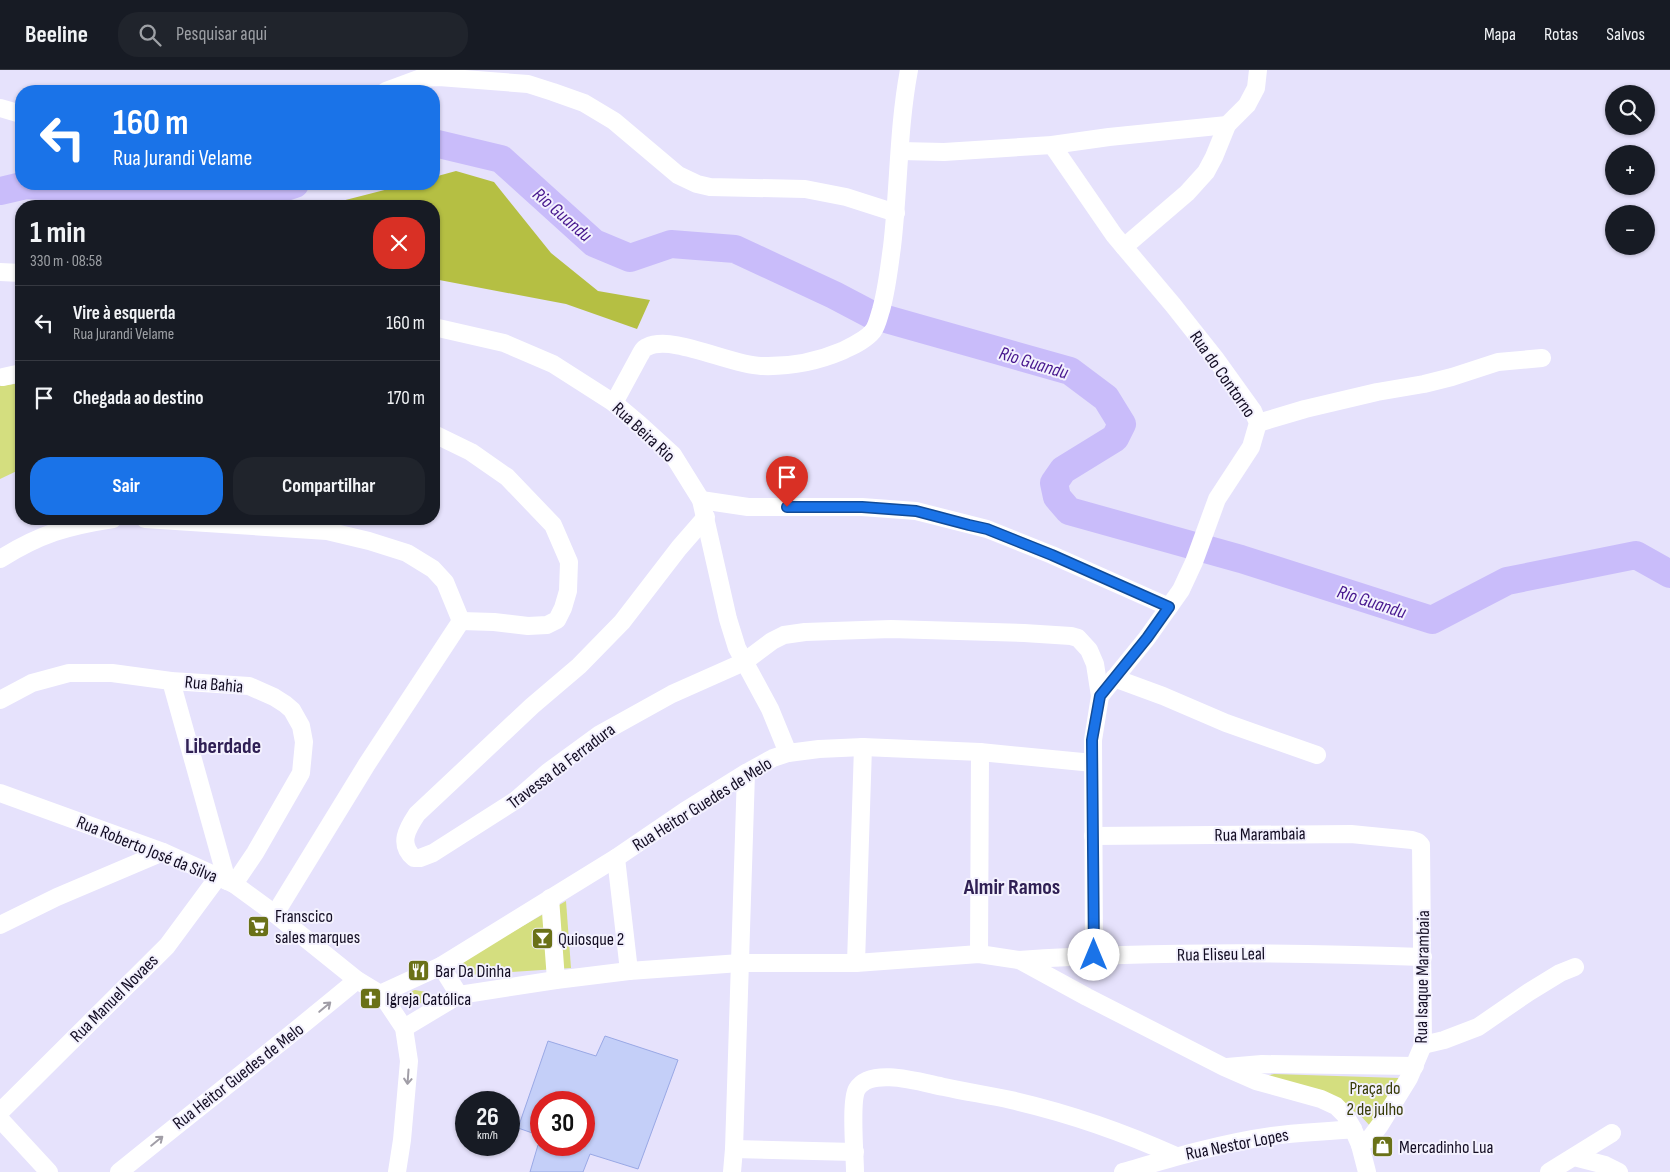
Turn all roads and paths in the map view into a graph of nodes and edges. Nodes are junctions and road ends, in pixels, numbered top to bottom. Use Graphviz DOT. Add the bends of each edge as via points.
graph roads {
  1 [pos="909,70"];
  2 [pos="1258,70"];
  3 [pos="458,74"];
  4 [pos="402,85"];
  5 [pos="0,108"];
  6 [pos="15,112"];
  7 [pos="1227,125"];
  8 [pos="1052,145"];
  9 [pos="900,150"];
  10 [pos="896,213"];
  11 [pos="1124,246"];
  12 [pos="0,272"];
  13 [pos="15,273"];
  14 [pos="440,327"];
  15 [pos="1542,358"];
  16 [pos="15,374"];
  17 [pos="3,377"];
  18 [pos="614,404"];
  19 [pos="1258,423"];
  20 [pos="440,437"];
  21 [pos="701,500"];
  22 [pos="706,517"];
  23 [pos="76,525"];
  24 [pos="289,525"];
  25 [pos="0,559"];
  26 [pos="1169,607"];
  27 [pos="461,621"];
  28 [pos="744,662"];
  29 [pos="1114,678"];
  30 [pos="172,681"];
  31 [pos="1100,696"];
  32 [pos="0,700"];
  33 [pos="863,747"];
  34 [pos="980,752"];
  35 [pos="788,753"];
  36 [pos="1317,755"];
  37 [pos="1093,763"];
  38 [pos="746,773"];
  39 [pos="0,793"];
  40 [pos="1093,836"];
  41 [pos="1422,850"];
  42 [pos="163,852"];
  43 [pos="616,858"];
  44 [pos="226,881"];
  45 [pos="550,898"];
  46 [pos="275,914"];
  47 [pos="0,925"];
  48 [pos="979,954"];
  49 [pos="1094,955"];
  50 [pos="1423,957"];
  51 [pos="1019,960"];
  52 [pos="740,963"];
  53 [pos="856,963"];
  54 [pos="442,966"];
  55 [pos="1576,967"];
  56 [pos="629,971"];
  57 [pos="357,980"];
  58 [pos="556,980"];
  59 [pos="380,994"];
  60 [pos="459,995"];
  61 [pos="404,1028"];
  62 [pos="1423,1045"];
  63 [pos="1415,1066"];
  64 [pos="1224,1067"];
  65 [pos="0,1112"];
  66 [pos="0,1119"];
  67 [pos="1353,1129"];
  68 [pos="1612,1133"];
  69 [pos="1360,1145"];
  70 [pos="734,1149"];
  71 [pos="855,1152"];
  72 [pos="1176,1156"];
  73 [pos="1574,1157"];
  74 [pos="49,1172"];
  75 [pos="119,1172"];
  76 [pos="397,1172"];
  77 [pos="732,1172"];
  78 [pos="855,1172"];
  79 [pos="1123,1172"];
  80 [pos="1367,1172"];
  81 [pos="1549,1172"];
  82 [pos="1618,1172"];
  1 -- 9 [label="street"];
  2 -- 7 [label="street" via="1256,88 1247,105"];
  3 -- 4 [label="street" via="421,78"];
  3 -- 10 [label="street" via="528,84 584,103 614,121 678,175 697,184 805,189 846,196"];
  5 -- 6 [label="street"];
  7 -- 8 [label="street"];
  7 -- 11 [label="street" via="1206,172 1187,193"];
  8 -- 9 [label="street" via="944,152"];
  8 -- 11 [label="street, Rua do Contorno"];
  9 -- 10 [label="street"];
  10 -- 18 [label="street" via="886,293 874,330 865,339 820,359 786,366 737,363 679,346 653,344 645,347"];
  11 -- 19 [label="street, Rua do Contorno" via="1209,350 1253,411"];
  12 -- 13 [label="street"];
  14 -- 18 [label="street, Rua Beira Rio" via="504,343 553,364"];
  15 -- 19 [label="street" via="1498,362 1452,377 1305,409"];
  16 -- 17 [label="street"];
  18 -- 21 [label="street, Rua Beira Rio" via="673,455"];
  19 -- 26 [label="street, Rua do Contorno" via="1251,447 1217,499 1194,562"];
  20 -- 27 [label="street" via="471,452 506,477 553,525 569,562 568,591 557,620 547,625"];
  21 -- 22 [label="street, Rua Beira Rio"];
  21 -- 26 [label="street" via="748,507 862,507 916,511 987,529"];
  22 -- 28 [label="street, Rua Beira Rio" via="728,619"];
  22 -- 28 [label="street, Travessa da Ferradura" via="622,622 579,666 417,814 404,842 410,854 420,858 433,853 516,800 600,734 672,694"];
  23 -- 25 [label="street" via="26,543"];
  24 -- 27 [label="street" via="369,540 407,553 433,568 445,582"];
  26 -- 29 [label="street, Rua do Contorno"];
  27 -- 46 [label="street" via="367,764"];
  28 -- 31 [label="street, Travessa da Ferradura" via="784,635 805,632 891,629 1060,635 1078,638 1089,650 1095,664"];
  28 -- 35 [label="street, Rua Beira Rio" via="770,709"];
  29 -- 31 [label="street, Rua do Contorno"];
  29 -- 36 [label="street"];
  30 -- 32 [label="street, Rua Bahia" via="112,673 69,673 32,683"];
  30 -- 44 [label="street"];
  30 -- 44 [label="street, Rua Bahia" via="249,686 285,704 301,726 304,742 301,773 255,853"];
  31 -- 37 [label="street, Rua do Contorno" via="1092,740"];
  33 -- 34 [label="street, Rua Heitor Guedes de Melo"];
  33 -- 35 [label="street, Rua Heitor Guedes de Melo"];
  33 -- 53 [label="street"];
  34 -- 37 [label="street, Rua Heitor Guedes de Melo"];
  34 -- 48 [label="street"];
  35 -- 38 [label="street, Rua Heitor Guedes de Melo"];
  37 -- 40 [label="street, Rua do Contorno"];
  38 -- 43 [label="street, Rua Heitor Guedes de Melo"];
  38 -- 52 [label="street"];
  39 -- 42 [label="street, Rua Roberto José da Silva"];
  40 -- 41 [label="street, Rua Marambaia" via="1351,834 1412,840 1418,842"];
  40 -- 49 [label="street, Rua do Contorno"];
  41 -- 50 [label="street, Rua Isaque Marambaia"];
  42 -- 44 [label="street, Rua Roberto José da Silva"];
  42 -- 47 [label="street"];
  43 -- 45 [label="street, Rua Heitor Guedes de Melo"];
  43 -- 56 [label="street"];
  44 -- 46 [label="street, Rua Roberto José da Silva"];
  44 -- 65 [label="street, Rua Manuel Novaes" via="167,946"];
  45 -- 54 [label="street, Rua Heitor Guedes de Melo"];
  45 -- 58 [label="street"];
  46 -- 57 [label="street, Rua Roberto José da Silva"];
  48 -- 51 [label="street"];
  48 -- 53 [label="street"];
  49 -- 50 [label="street, Rua Eliseu Leal" via="1300,952"];
  49 -- 51 [label="street, Rua Eliseu Leal"];
  50 -- 62 [label="street, Rua Isaque Marambaia"];
  51 -- 64 [label="street"];
  52 -- 53 [label="street"];
  52 -- 56 [label="street"];
  52 -- 70 [label="street"];
  54 -- 59 [label="street, Rua Heitor Guedes de Melo"];
  54 -- 60 [label="street"];
  55 -- 62 [label="street" via="1560,973 1478,1027"];
  56 -- 58 [label="street"];
  57 -- 59 [label="street, Rua Roberto José da Silva"];
  75 -- 57 [label="street, Rua Heitor Guedes de Melo, one-way"];
  58 -- 60 [label="street"];
  59 -- 61 [label="street"];
  60 -- 61 [label="street"];
  61 -- 76 [label="street, one-way" via="409,1061"];
  62 -- 63 [label="street, Rua Isaque Marambaia"];
  63 -- 64 [label="street" via="1262,1064"];
  63 -- 69 [label="street, Rua Isaque Marambaia" via="1380,1125"];
  64 -- 67 [label="street" via="1256,1082 1336,1106"];
  66 -- 74 [label="street"];
  67 -- 69 [label="street"];
  67 -- 72 [label="street, Rua Nestor Lopes" via="1272,1136"];
  68 -- 73 [label="street"];
  69 -- 80 [label="street"];
  70 -- 71 [label="street"];
  70 -- 77 [label="street"];
  71 -- 72 [label="street" via="854,1104 857,1090 874,1078 897,1077 1012,1100 1077,1118"];
  71 -- 78 [label="street"];
  72 -- 79 [label="street, Rua Nestor Lopes"];
  73 -- 81 [label="street"];
  73 -- 82 [label="street"];
}
